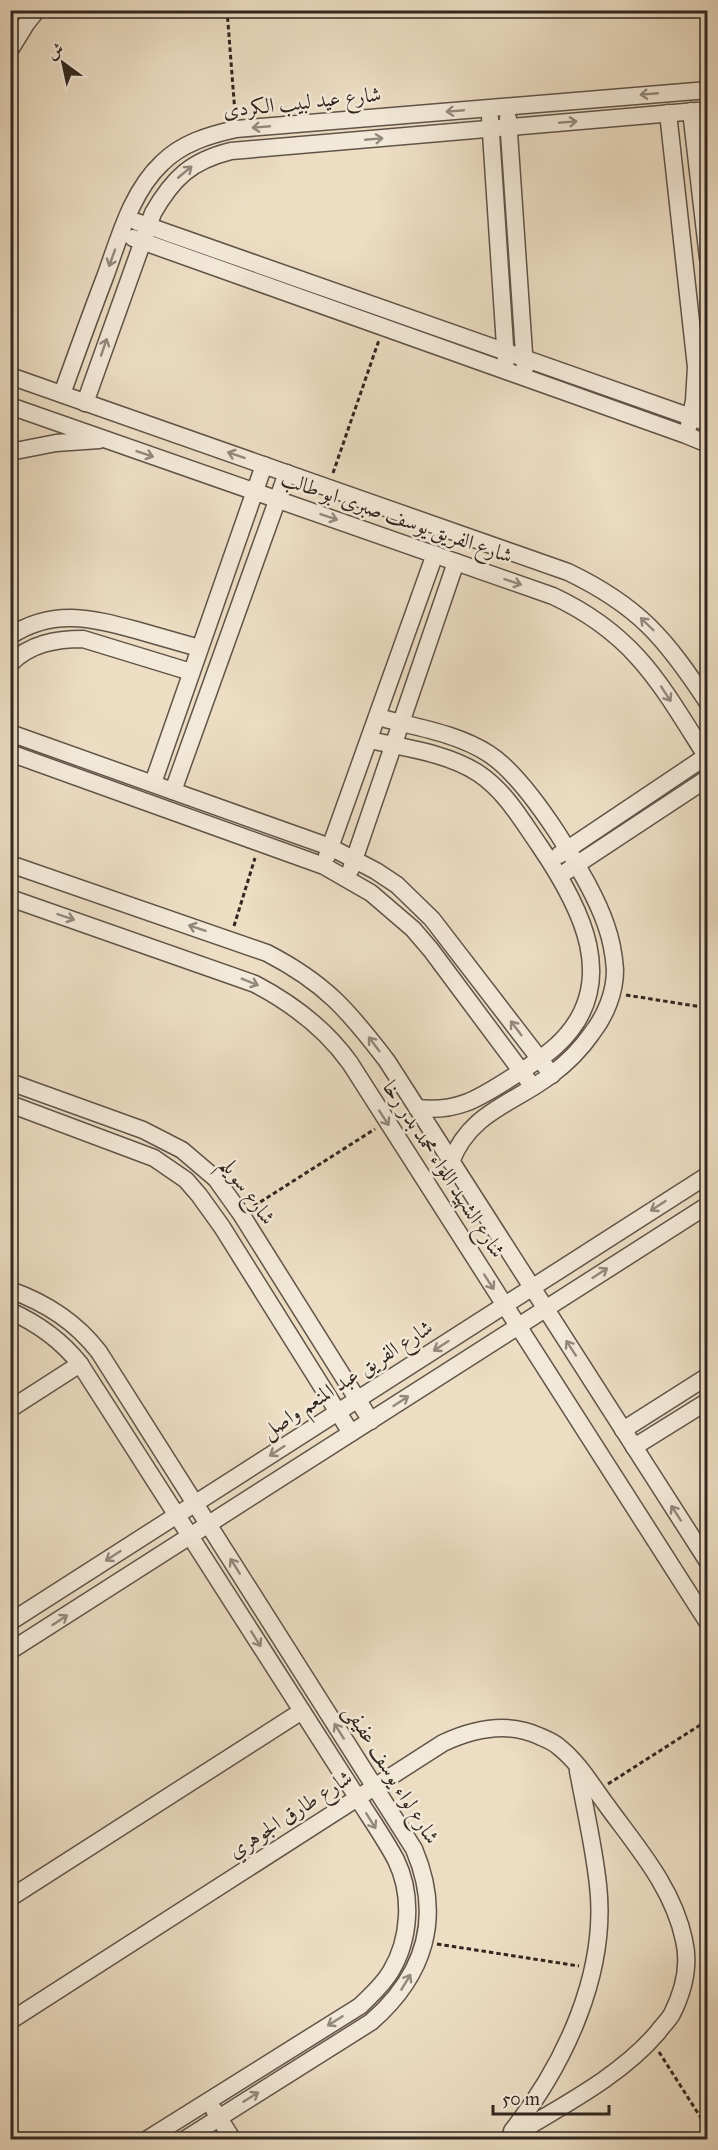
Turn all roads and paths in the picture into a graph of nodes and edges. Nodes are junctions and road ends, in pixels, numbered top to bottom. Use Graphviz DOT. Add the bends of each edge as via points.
graph roads {
  1 [pos="37,10"];
  2 [pos="227,10"];
  3 [pos="10,50"];
  4 [pos="708,90"];
  5 [pos="507,106"];
  6 [pos="489,108"];
  7 [pos="699,110"];
  8 [pos="668,113"];
  9 [pos="508,127"];
  10 [pos="236,129"];
  11 [pos="490,129"];
  12 [pos="124,226"];
  13 [pos="144,234"];
  14 [pos="708,258"];
  15 [pos="383,327"];
  16 [pos="505,352"];
  17 [pos="524,359"];
  18 [pos="506,371"];
  19 [pos="10,376"];
  20 [pos="525,378"];
  21 [pos="62,394"];
  22 [pos="85,403"];
  23 [pos="10,406"];
  24 [pos="691,417"];
  25 [pos="708,423"];
  26 [pos="686,435"];
  27 [pos="105,440"];
  28 [pos="708,444"];
  29 [pos="10,452"];
  30 [pos="264,465"];
  31 [pos="287,473"];
  32 [pos="328,488"];
  33 [pos="254,491"];
  34 [pos="278,499"];
  35 [pos="435,554"];
  36 [pos="456,562"];
  37 [pos="10,636"];
  38 [pos="200,648"];
  39 [pos="10,664"];
  40 [pos="191,672"];
  41 [pos="708,703"];
  42 [pos="378,717"];
  43 [pos="402,724"];
  44 [pos="10,733"];
  45 [pos="370,740"];
  46 [pos="470,744"];
  47 [pos="394,746"];
  48 [pos="10,753"];
  49 [pos="707,756"];
  50 [pos="460,764"];
  51 [pos="708,778"];
  52 [pos="153,783"];
  53 [pos="525,788"];
  54 [pos="173,791"];
  55 [pos="508,801"];
  56 [pos="260,842"];
  57 [pos="330,847"];
  58 [pos="567,849"];
  59 [pos="355,858"];
  60 [pos="550,861"];
  61 [pos="10,864"];
  62 [pos="576,865"];
  63 [pos="324,866"];
  64 [pos="559,876"];
  65 [pos="347,878"];
  66 [pos="10,898"];
  67 [pos="230,939"];
  68 [pos="612,993"];
  69 [pos="708,1008"];
  70 [pos="539,1059"];
  71 [pos="521,1071"];
  72 [pos="552,1075"];
  73 [pos="10,1082"];
  74 [pos="533,1087"];
  75 [pos="10,1104"];
  76 [pos="417,1108"];
  77 [pos="387,1122"];
  78 [pos="451,1162"];
  79 [pos="708,1175"];
  80 [pos="708,1205"];
  81 [pos="241,1214"];
  82 [pos="532,1287"];
  83 [pos="10,1290"];
  84 [pos="504,1305"];
  85 [pos="545,1309"];
  86 [pos="10,1311"];
  87 [pos="518,1326"];
  88 [pos="80,1364"];
  89 [pos="708,1376"];
  90 [pos="357,1400"];
  91 [pos="708,1401"];
  92 [pos="10,1409"];
  93 [pos="337,1412"];
  94 [pos="370,1421"];
  95 [pos="623,1430"];
  96 [pos="351,1433"];
  97 [pos="634,1448"];
  98 [pos="195,1504"];
  99 [pos="177,1515"];
  100 [pos="208,1525"];
  101 [pos="191,1536"];
  102 [pos="708,1562"];
  103 [pos="702,1600"];
  104 [pos="10,1622"];
  105 [pos="707,1623"];
  106 [pos="10,1651"];
  107 [pos="302,1711"];
  108 [pos="708,1720"];
  109 [pos="577,1765"];
  110 [pos="374,1786"];
  111 [pos="596,1792"];
  112 [pos="357,1797"];
  113 [pos="10,1898"];
  114 [pos="424,1942"];
  115 [pos="593,1968"];
  116 [pos="10,2021"];
  117 [pos="651,2040"];
  118 [pos="208,2101"];
  119 [pos="191,2111"];
  120 [pos="219,2118"];
  121 [pos="708,2129"];
  122 [pos="206,2134"];
  123 [pos="146,2139"];
  124 [pos="184,2139"];
  125 [pos="233,2139"];
  126 [pos="506,2139"];
  1 -- 3 [label="street"];
  2 -- 10 [label="path"];
  4 -- 5 [label="street, شارع عيد لبيب الكردى, one-way"];
  5 -- 6 [label="street, شارع عيد لبيب الكردى"];
  5 -- 9 [label="street"];
  6 -- 10 [label="street, شارع عيد لبيب الكردى, one-way"];
  6 -- 11 [label="street"];
  7 -- 8 [label="street, شارع عيد لبيب الكردى"];
  7 -- 14 [label="street"];
  9 -- 8 [label="street, شارع عيد لبيب الكردى, one-way"];
  8 -- 24 [label="street" via="696,367"];
  9 -- 11 [label="street, شارع عيد لبيب الكردى"];
  9 -- 17 [label="street"];
  10 -- 12 [label="street, شارع عيد لبيب الكردى" via="193,142 163,161 142,188"];
  13 -- 11 [label="street, شارع عيد لبيب الكردى, one-way" via="170,186 197,163 214,155"];
  11 -- 16 [label="street"];
  12 -- 13 [label="street"];
  12 -- 21 [label="street, شارع عيد لبيب الكردى, one-way"];
  13 -- 15 [label="street"];
  13 -- 16 [label="street"];
  22 -- 13 [label="street, شارع عيد لبيب الكردى, one-way"];
  15 -- 18 [label="street"];
  15 -- 32 [label="path"];
  16 -- 17 [label="street"];
  16 -- 18 [label="street"];
  17 -- 20 [label="street"];
  17 -- 24 [label="street"];
  18 -- 20 [label="street"];
  19 -- 21 [label="street, شارع الفريق يوسف صبرى ابو طالب"];
  20 -- 26 [label="street"];
  21 -- 22 [label="street, شارع الفريق يوسف صبرى ابو طالب"];
  30 -- 22 [label="street, شارع الفريق يوسف صبرى ابو طالب, one-way"];
  23 -- 27 [label="street, شارع الفريق يوسف صبرى ابو طالب"];
  24 -- 25 [label="street"];
  24 -- 26 [label="street"];
  26 -- 28 [label="street"];
  27 -- 29 [label="street" via="56,443"];
  27 -- 33 [label="street, شارع الفريق يوسف صبرى ابو طالب, one-way"];
  30 -- 31 [label="street, شارع الفريق يوسف صبرى ابو طالب"];
  30 -- 33 [label="street"];
  31 -- 32 [label="street, شارع الفريق يوسف صبرى ابو طالب"];
  31 -- 34 [label="street"];
  41 -- 32 [label="street, شارع الفريق يوسف صبرى ابو طالب, one-way" via="662,638 634,612 594,585 568,572"];
  33 -- 34 [label="street, شارع الفريق يوسف صبرى ابو طالب"];
  33 -- 38 [label="street"];
  34 -- 35 [label="street, شارع الفريق يوسف صبرى ابو طالب, one-way"];
  34 -- 54 [label="street"];
  35 -- 36 [label="street, شارع الفريق يوسف صبرى ابو طالب"];
  35 -- 42 [label="street"];
  36 -- 43 [label="street"];
  36 -- 49 [label="street, شارع الفريق يوسف صبرى ابو طالب, one-way" via="578,607 621,638 640,657"];
  37 -- 38 [label="street" via="54,618 93,618"];
  38 -- 40 [label="street"];
  39 -- 40 [label="street" via="47,642 83,639"];
  40 -- 52 [label="street"];
  42 -- 43 [label="street"];
  42 -- 45 [label="street"];
  43 -- 46 [label="street"];
  43 -- 47 [label="street"];
  44 -- 52 [label="street"];
  45 -- 47 [label="street"];
  45 -- 57 [label="street"];
  46 -- 50 [label="street"];
  46 -- 53 [label="street" via="490,754"];
  47 -- 50 [label="street"];
  47 -- 59 [label="street"];
  48 -- 56 [label="street"];
  49 -- 58 [label="street"];
  50 -- 55 [label="street" via="478,773"];
  51 -- 62 [label="street"];
  52 -- 54 [label="street"];
  53 -- 55 [label="street"];
  53 -- 58 [label="street"];
  54 -- 57 [label="street"];
  55 -- 60 [label="street"];
  56 -- 63 [label="street"];
  56 -- 67 [label="path"];
  57 -- 59 [label="street"];
  57 -- 63 [label="street"];
  58 -- 60 [label="street"];
  58 -- 62 [label="street"];
  59 -- 65 [label="street"];
  70 -- 59 [label="street, one-way" via="432,919 397,885"];
  60 -- 64 [label="street"];
  67 -- 61 [label="street, شارع الشهيد اللواء محمد بدر رخا, one-way"];
  62 -- 64 [label="street"];
  62 -- 68 [label="street" via="606,925 615,970"];
  63 -- 65 [label="street"];
  64 -- 70 [label="street" via="584,929 593,969 591,989 572,1028"];
  65 -- 71 [label="street" via="413,929"];
  66 -- 77 [label="street, شارع الشهيد اللواء محمد بدر رخا, one-way" via="228,973 281,997 327,1034"];
  76 -- 67 [label="street, شارع الشهيد اللواء محمد بدر رخا, one-way" via="358,1023 317,983 267,953"];
  68 -- 69 [label="path"];
  68 -- 72 [label="street" via="592,1033"];
  70 -- 71 [label="street"];
  70 -- 72 [label="street"];
  71 -- 74 [label="street"];
  71 -- 76 [label="street" via="466,1104 442,1109"];
  72 -- 74 [label="street"];
  73 -- 81 [label="street, شارع سويلم" via="164,1139 200,1163"];
  74 -- 78 [label="street" via="473,1126"];
  75 -- 93 [label="street, شارع سويلم" via="154,1158 186,1180 211,1210"];
  76 -- 78 [label="street, شارع الشهيد اللواء محمد بدر رخا"];
  77 -- 81 [label="path"];
  77 -- 84 [label="street, شارع الشهيد اللواء محمد بدر رخا, one-way"];
  78 -- 82 [label="street, شارع الشهيد اللواء محمد بدر رخا"];
  79 -- 82 [label="street, شارع الفريق عبد المنعم واصل, one-way"];
  85 -- 80 [label="street, one-way"];
  81 -- 90 [label="street, شارع سويلم"];
  82 -- 84 [label="street, شارع الفريق عبد المنعم واصل"];
  82 -- 85 [label="street, شارع الشهيد اللواء محمد بدر رخا"];
  83 -- 98 [label="street, شارع لواء يوسف عفيفى" via="57,1312 87,1336"];
  84 -- 87 [label="street, شارع الشهيد اللواء محمد بدر رخا"];
  84 -- 90 [label="street, شارع الفريق عبد المنعم واصل, one-way"];
  85 -- 87 [label="street"];
  95 -- 85 [label="street, شارع الشهيد اللواء محمد بدر رخا, one-way"];
  86 -- 88 [label="street, شارع لواء يوسف عفيفى" via="53,1335"];
  94 -- 87 [label="street, one-way"];
  87 -- 103 [label="street, شارع الشهيد اللواء محمد بدر رخا"];
  88 -- 92 [label="street"];
  88 -- 99 [label="street, شارع لواء يوسف عفيفى"];
  89 -- 95 [label="street"];
  90 -- 93 [label="street, شارع الفريق عبد المنعم واصل"];
  90 -- 94 [label="street, شارع سويلم"];
  91 -- 97 [label="street"];
  93 -- 96 [label="street, شارع سويلم"];
  93 -- 98 [label="street, شارع الفريق عبد المنعم واصل, one-way"];
  94 -- 96 [label="street"];
  95 -- 97 [label="street, شارع الشهيد اللواء محمد بدر رخا"];
  96 -- 100 [label="street"];
  102 -- 97 [label="street, شارع الشهيد اللواء محمد بدر رخا, one-way"];
  98 -- 99 [label="street, شارع الفريق عبد المنعم واصل"];
  98 -- 100 [label="street, شارع لواء يوسف عفيفى"];
  99 -- 101 [label="street, شارع لواء يوسف عفيفى"];
  99 -- 104 [label="street, شارع الفريق عبد المنعم واصل, one-way"];
  100 -- 101 [label="street"];
  110 -- 100 [label="street, شارع لواء يوسف عفيفى, one-way"];
  106 -- 101 [label="street, one-way"];
  101 -- 107 [label="street, شارع لواء يوسف عفيفى, one-way"];
  103 -- 105 [label="street, شارع الشهيد اللواء محمد بدر رخا"];
  107 -- 112 [label="street, شارع لواء يوسف عفيفى"];
  107 -- 113 [label="street"];
  108 -- 111 [label="path"];
  109 -- 110 [label="street, شارع طارق الجوهري" via="558,1746 537,1735 489,1728 443,1743"];
  109 -- 111 [label="street, شارع طارق الجوهري"];
  109 -- 115 [label="street" via="599,1887"];
  110 -- 112 [label="street, شارع طارق الجوهري"];
  110 -- 114 [label="street, شارع لواء يوسف عفيفى" via="414,1849 423,1871 428,1908"];
  111 -- 117 [label="street, شارع طارق الجوهري" via="667,1891 685,1942 681,1992 671,2017"];
  112 -- 116 [label="street, شارع طارق الجوهري"];
  112 -- 118 [label="street, شارع لواء يوسف عفيفى, one-way" via="396,1861 404,1882 406,1928 391,1971 360,2006"];
  114 -- 115 [label="path"];
  120 -- 114 [label="street, شارع لواء يوسف عفيفى, one-way" via="387,2008 418,1960"];
  115 -- 126 [label="street" via="561,2056 536,2101"];
  117 -- 121 [label="path"];
  117 -- 126 [label="street, شارع طارق الجوهري" via="621,2067"];
  118 -- 119 [label="street, شارع لواء يوسف عفيفى"];
  118 -- 120 [label="street"];
  119 -- 122 [label="street"];
  119 -- 123 [label="street, شارع لواء يوسف عفيفى"];
  120 -- 122 [label="street, شارع لواء يوسف عفيفى"];
  120 -- 125 [label="street"];
  122 -- 124 [label="street, شارع لواء يوسف عفيفى"];
}
